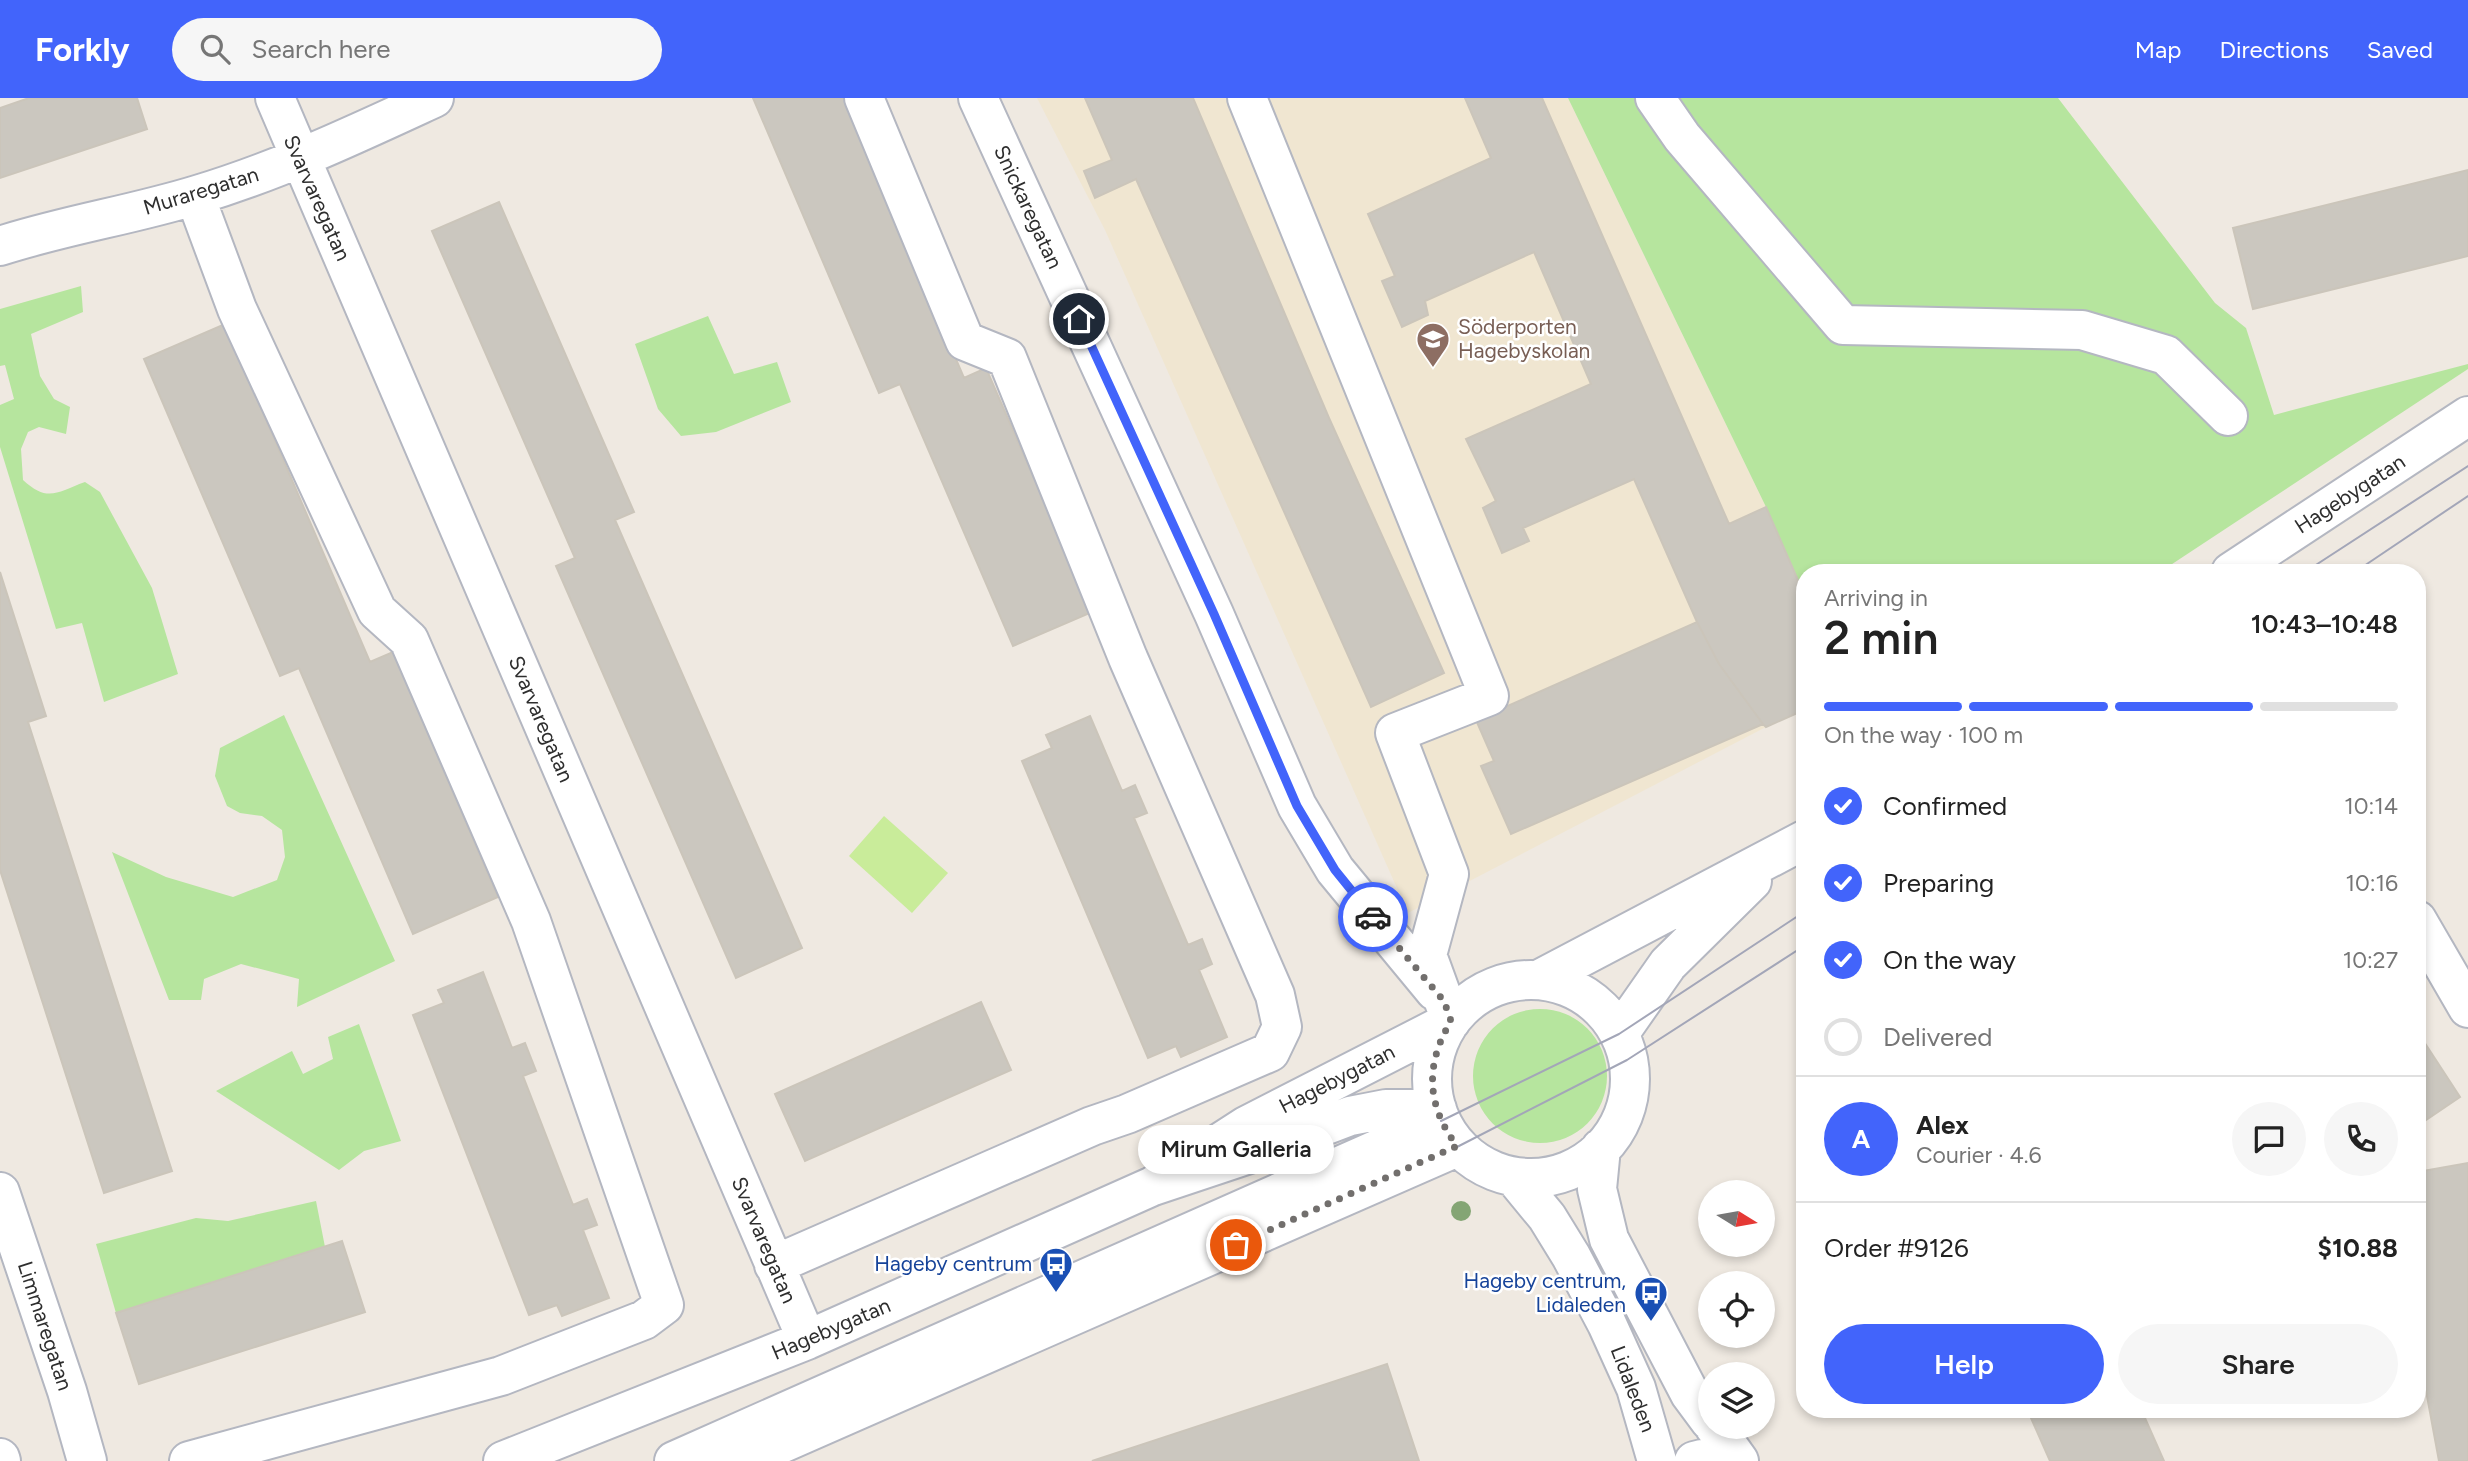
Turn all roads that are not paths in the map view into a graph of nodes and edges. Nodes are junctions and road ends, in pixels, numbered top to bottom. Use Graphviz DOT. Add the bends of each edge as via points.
graph roads {
  1 [pos="275,98"];
  2 [pos="434,98"];
  3 [pos="863,98"];
  4 [pos="978,98"];
  5 [pos="1247,98"];
  6 [pos="1655,98"];
  7 [pos="300,160"];
  8 [pos="195,196"];
  9 [pos="0,246"];
  10 [pos="2228,416"];
  11 [pos="2468,416"];
  12 [pos="2243,564"];
  13 [pos="1793,846"];
  14 [pos="2426,936"];
  15 [pos="1538,980"];
  16 [pos="2468,1008"];
  17 [pos="1450,1012"];
  18 [pos="1619,1034"];
  19 [pos="1445,1125"];
  20 [pos="1601,1148"];
  21 [pos="1514,1177"];
  22 [pos="1153,1186"];
  23 [pos="0,1192"];
  24 [pos="774,1265"];
  25 [pos="807,1340"];
  26 [pos="1698,1405"];
  27 [pos="1723,1439"];
  28 [pos="523,1458"];
  29 [pos="88,1461"];
  30 [pos="188,1461"];
  31 [pos="674,1461"];
  32 [pos="742,1461"];
  33 [pos="1657,1461"];
  34 [pos="1694,1461"];
  35 [pos="1726,1461"];
  36 [pos="1739,1461"];
  1 -- 7 [label="street, Svarvaregatan"];
  2 -- 7 [label="street, Muraregatan"];
  3 -- 24 [label="street" via="965,341 1007,358 1128,658 1275,995 1282,1027 1270,1052"];
  4 -- 17 [label="street, Snickaregatan" via="1297,806 1335,870"];
  5 -- 17 [label="street" via="1489,695 1395,733 1449,874 1427,956"];
  6 -- 10 [label="street" via="1682,137 1843,325 2082,330 2166,355"];
  7 -- 8 [label="street, Muraregatan"];
  7 -- 24 [label="street, Svarvaregatan"];
  8 -- 9 [label="street, Muraregatan"];
  8 -- 30 [label="street" via="237,309 359,573 377,611 409,640 531,920 664,1305 644,1320 501,1376"];
  11 -- 12 [label="street, Hagebygatan"];
  13 -- 15 [label="street"];
  13 -- 18 [label="street" via="1668,964"];
  14 -- 16 [label="street"];
  15 -- 17 [label="street" via="1495,986"];
  15 -- 18 [label="street" via="1572,989 1600,1009"];
  17 -- 19 [label="street" via="1433,1063 1432,1089"];
  17 -- 22 [label="street, Hagebygatan" via="1247,1126"];
  18 -- 20 [label="street" via="1629,1076 1628,1093 1620,1123"];
  19 -- 21 [label="street" via="1484,1167"];
  19 -- 22 [label="street, Hagebygatan" via="1386,1109 1350,1116"];
  19 -- 31 [label="street" via="1365,1153"];
  19 -- 32 [label="street" via="1378,1183"];
  20 -- 21 [label="street" via="1577,1167 1548,1177"];
  20 -- 26 [label="street, Lidaleden" via="1597,1189 1609,1239"];
  21 -- 33 [label="street, Lidaleden" via="1571,1255 1606,1324 1636,1388"];
  22 -- 25 [label="street, Hagebygatan"];
  23 -- 29 [label="street, Limmaregatan"];
  24 -- 25 [label="street, Svarvaregatan"];
  25 -- 28 [label="street, Hagebygatan"];
  27 -- 36 [label="street"];
  34 -- 35 [label="street"];
}
